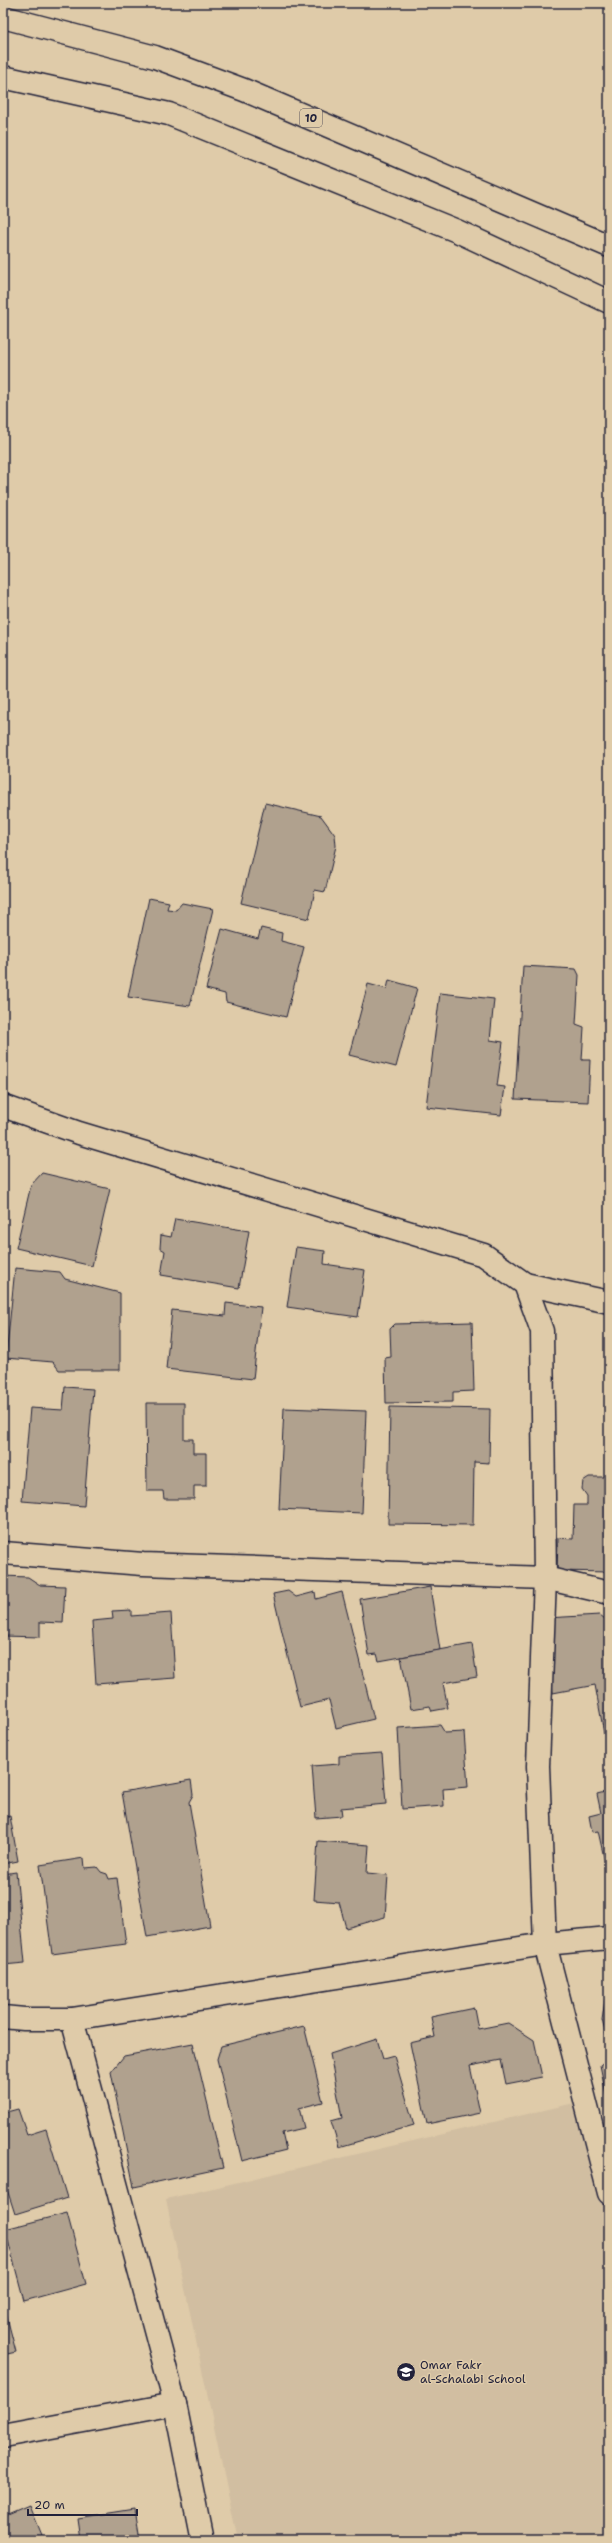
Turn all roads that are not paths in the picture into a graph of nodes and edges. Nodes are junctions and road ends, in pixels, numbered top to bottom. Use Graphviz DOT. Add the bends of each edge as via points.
graph roads {
  1 [pos="3,17"];
  2 [pos="3,77"];
  3 [pos="609,246"];
  4 [pos="609,302"];
  5 [pos="3,1106"];
  6 [pos="525,1284"];
  7 [pos="609,1302"];
  8 [pos="3,1553"];
  9 [pos="545,1578"];
  10 [pos="609,1593"];
  11 [pos="609,1938"];
  12 [pos="545,1944"];
  13 [pos="3,2017"];
  14 [pos="24,2019"];
  15 [pos="72,2019"];
  16 [pos="3,2026"];
  17 [pos="609,2193"];
  18 [pos="175,2404"];
  19 [pos="3,2436"];
  20 [pos="202,2540"];
  1 -- 3 [label="main road, 10" via="155,57 244,90"];
  2 -- 4 [label="main road" via="169,114 457,231"];
  5 -- 6 [label="main road" via="79,1133 484,1254"];
  6 -- 7 [label="main road"];
  6 -- 9 [label="main road" via="542,1331"];
  8 -- 9 [label="main road" via="143,1564"];
  9 -- 10 [label="main road"];
  9 -- 12 [label="main road" via="538,1766"];
  11 -- 12 [label="main road"];
  12 -- 15 [label="main road"];
  12 -- 17 [label="main road"];
  13 -- 14 [label="main road"];
  14 -- 15 [label="main road"];
  14 -- 16 [label="main road"];
  15 -- 18 [label="main road"];
  18 -- 19 [label="main road"];
  18 -- 20 [label="main road"];
}
